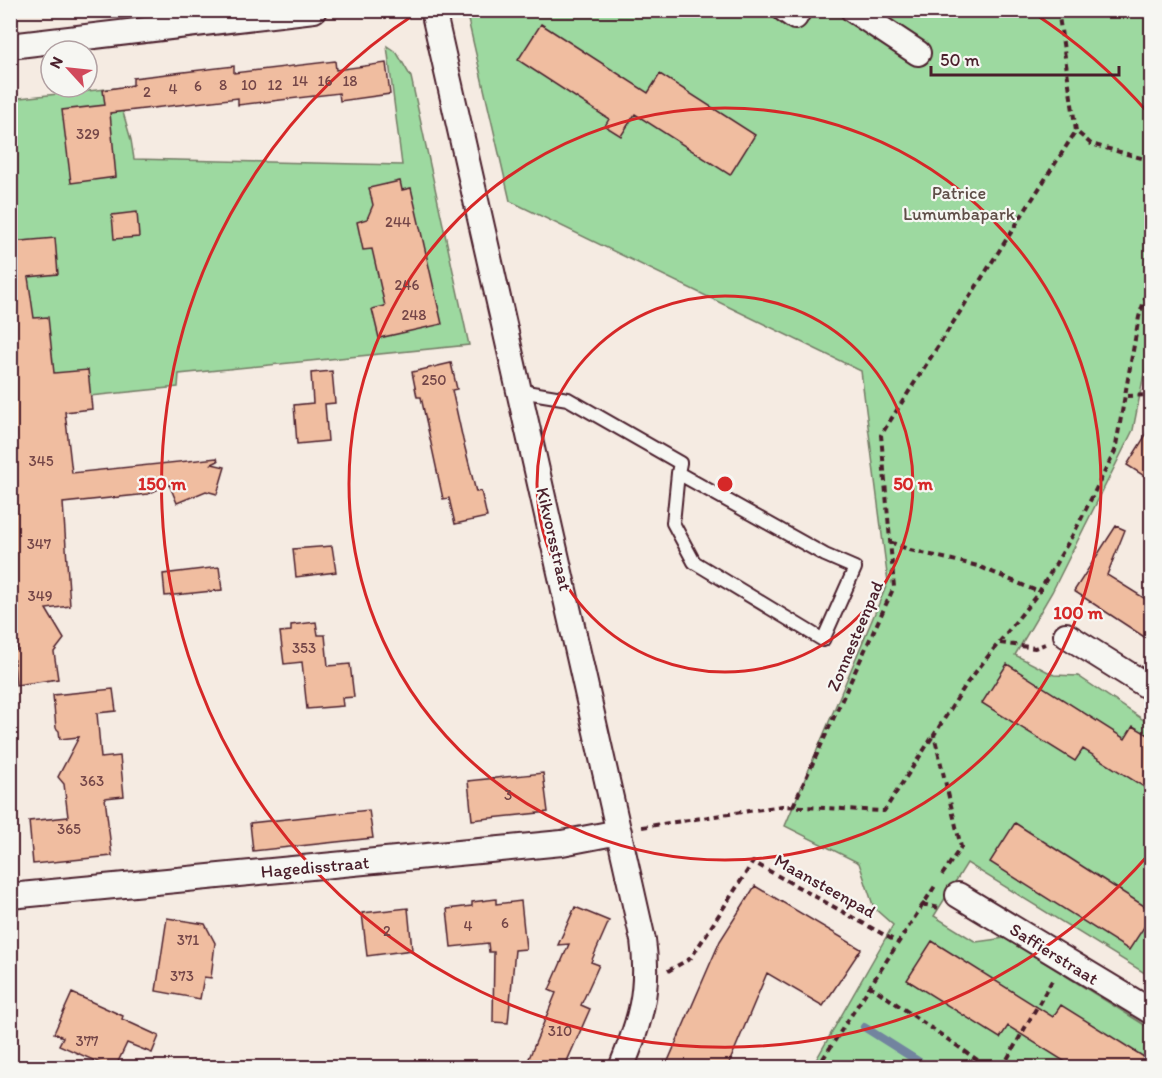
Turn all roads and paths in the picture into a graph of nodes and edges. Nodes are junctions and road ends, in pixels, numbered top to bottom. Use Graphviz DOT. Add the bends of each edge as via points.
graph roads {
  1 [pos="314,10"];
  2 [pos="433,10"];
  3 [pos="785,10"];
  4 [pos="799,10"];
  5 [pos="853,10"];
  6 [pos="1058,10"];
  7 [pos="10,46"];
  8 [pos="918,53"];
  9 [pos="1076,131"];
  10 [pos="1151,160"];
  11 [pos="1152,276"];
  12 [pos="520,390"];
  13 [pos="1152,395"];
  14 [pos="1127,396"];
  15 [pos="678,473"];
  16 [pos="890,542"];
  17 [pos="1039,592"];
  18 [pos="1066,635"];
  19 [pos="999,643"];
  20 [pos="1152,689"];
  21 [pos="934,735"];
  22 [pos="793,806"];
  23 [pos="619,832"];
  24 [pos="958,895"];
  25 [pos="10,896"];
  26 [pos="897,942"];
  27 [pos="1064,960"];
  28 [pos="646,982"];
  29 [pos="869,985"];
  30 [pos="1152,1012"];
  31 [pos="621,1068"];
  32 [pos="817,1068"];
  33 [pos="993,1068"];
  34 [pos="1002,1068"];
  1 -- 7 [label="street"];
  2 -- 12 [label="street, Kikvorsstraat"];
  3 -- 4 [label="street" via="795,17"];
  5 -- 8 [label="street"];
  6 -- 9 [label="path"];
  9 -- 10 [label="path" via="1091,144"];
  9 -- 16 [label="path, Zonnesteenpad" via="881,435"];
  11 -- 14 [label="path" via="1139,317"];
  12 -- 15 [label="lane" via="568,399 680,463"];
  12 -- 23 [label="street, Kikvorsstraat"];
  13 -- 14 [label="path"];
  14 -- 17 [label="path" via="1115,451"];
  15 -- 15 [label="lane" via="855,568 823,640 694,562 673,523"];
  16 -- 17 [label="path" via="978,566"];
  16 -- 22 [label="path, Zonnesteenpad" via="894,587"];
  17 -- 19 [label="path"];
  18 -- 19 [label="path" via="1035,648"];
  18 -- 20 [label="street"];
  19 -- 21 [label="path" via="967,683"];
  21 -- 22 [label="path" via="884,811"];
  21 -- 26 [label="path" via="961,847"];
  22 -- 23 [label="path"];
  23 -- 25 [label="street, Hagedisstraat" via="562,843"];
  23 -- 28 [label="street, Kikvorsstraat" via="643,940"];
  24 -- 27 [label="street, Saffierstraat"];
  26 -- 28 [label="path, Maansteenpad" via="753,862 691,958"];
  26 -- 29 [label="path"];
  27 -- 30 [label="street, Saffierstraat"];
  27 -- 34 [label="path"];
  28 -- 31 [label="street, Kikvorsstraat" via="640,1019"];
  29 -- 32 [label="path"];
  29 -- 33 [label="path"];
}
